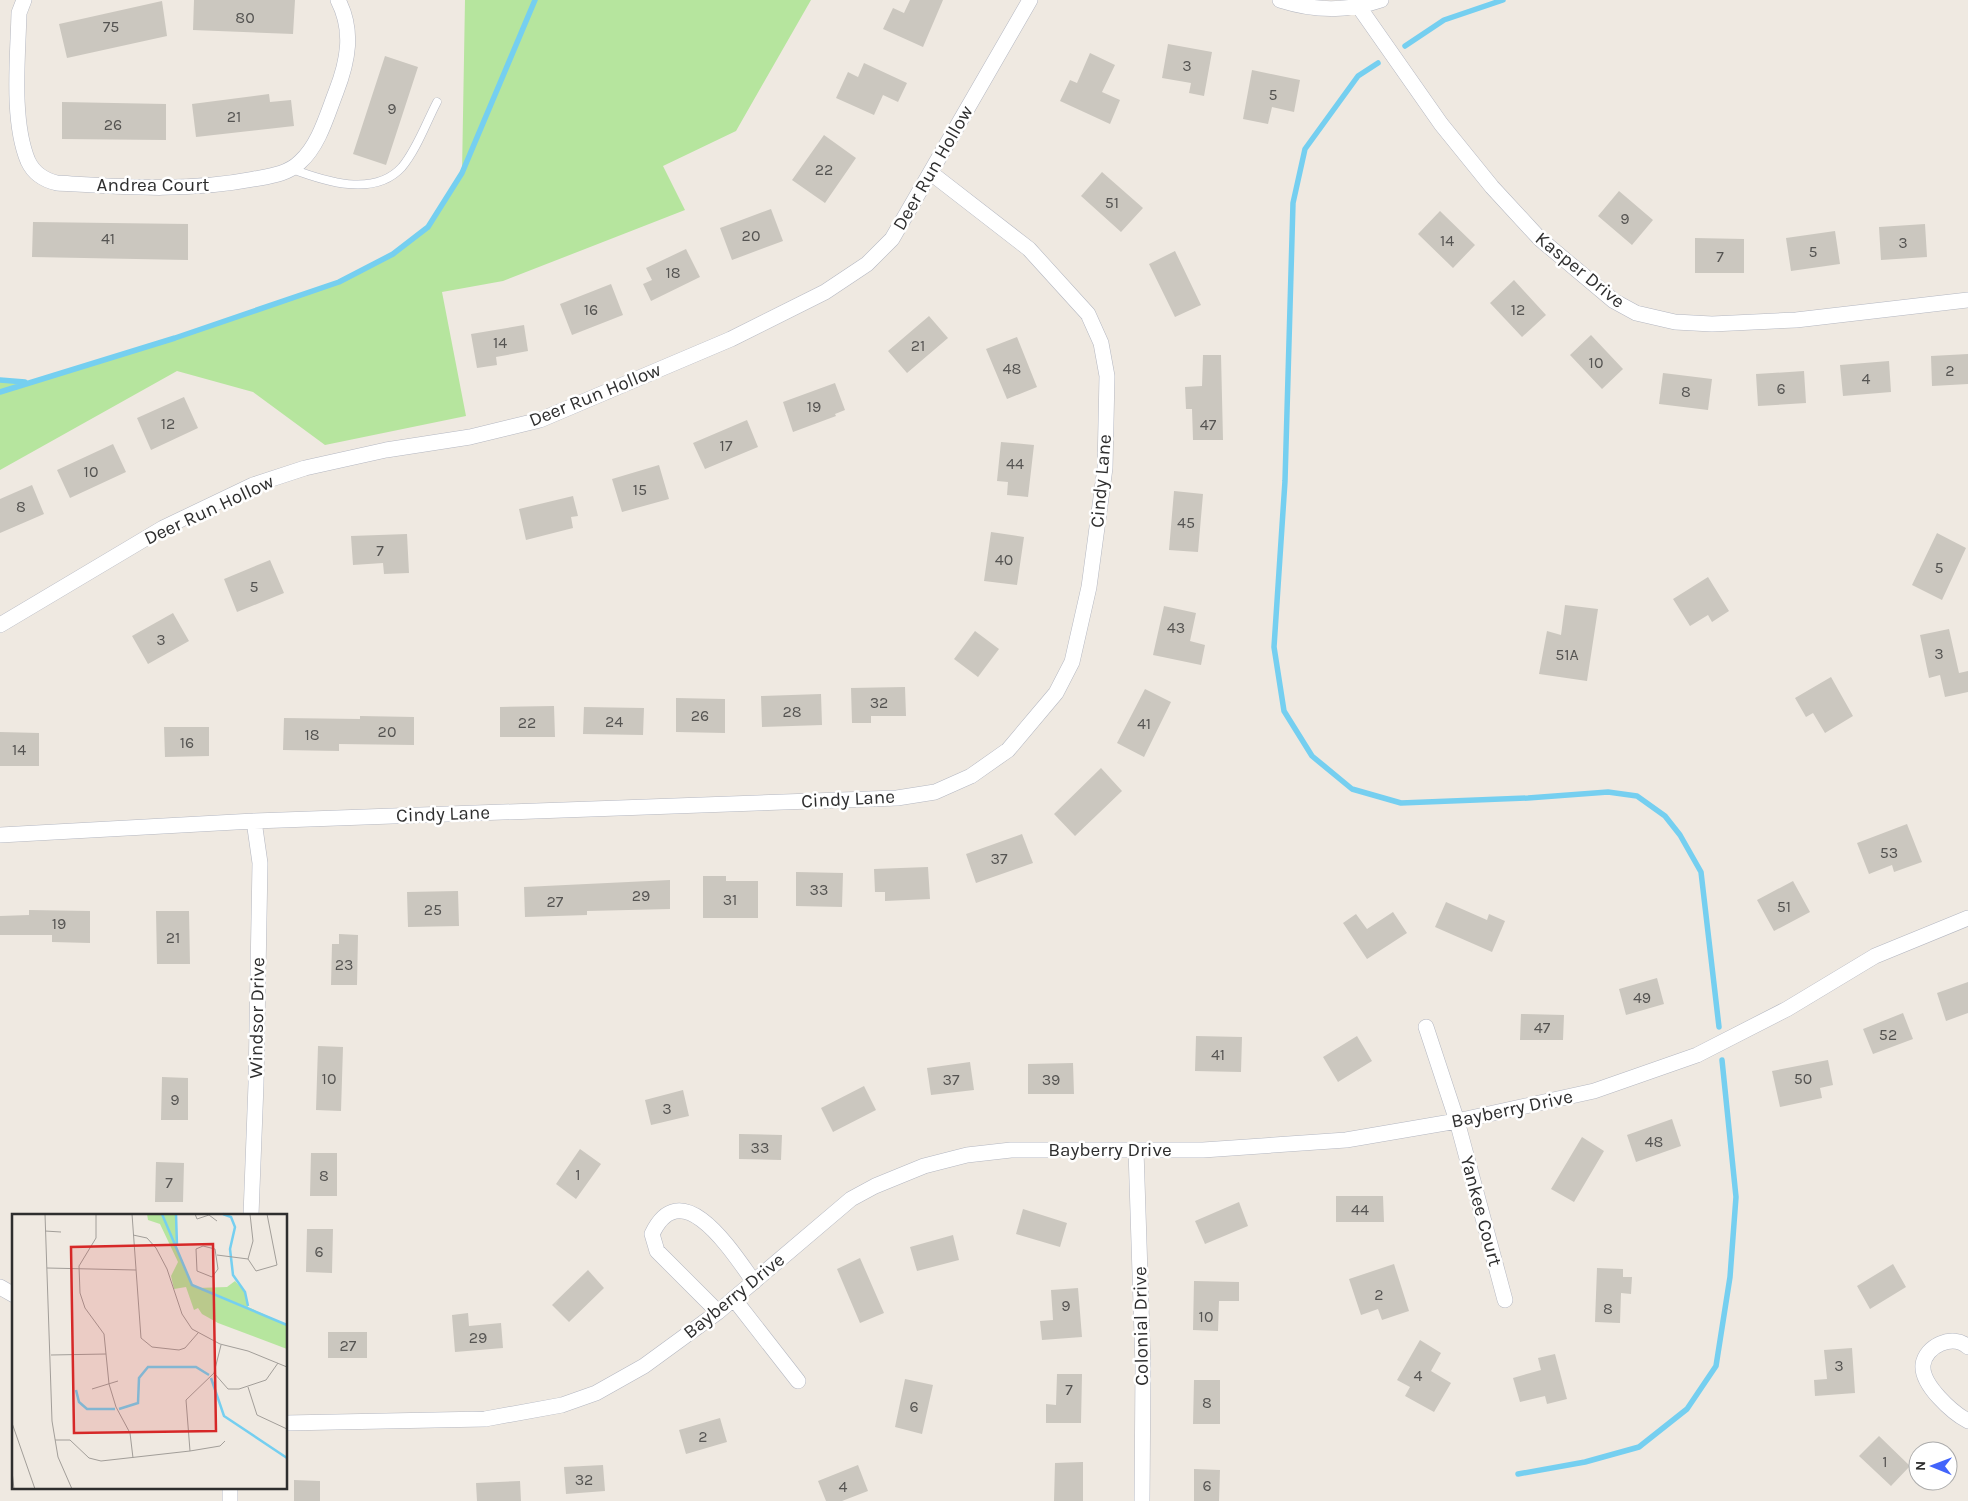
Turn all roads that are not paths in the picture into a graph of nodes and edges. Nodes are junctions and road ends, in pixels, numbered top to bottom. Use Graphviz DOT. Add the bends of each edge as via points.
graph roads {
  1 [pos="24,0"];
  2 [pos="338,0"];
  3 [pos="1030,0"];
  4 [pos="1280,0"];
  5 [pos="1381,0"];
  6 [pos="1359,8"];
  7 [pos="436,102"];
  8 [pos="292,169"];
  9 [pos="931,173"];
  10 [pos="1968,300"];
  11 [pos="0,625"];
  12 [pos="254,821"];
  13 [pos="0,835"];
  14 [pos="1968,918"];
  15 [pos="1426,1027"];
  16 [pos="1457,1121"];
  17 [pos="1136,1150"];
  18 [pos="251,1214"];
  19 [pos="754,1282"];
  20 [pos="0,1287"];
  21 [pos="12,1294"];
  22 [pos="734,1299"];
  23 [pos="1505,1300"];
  24 [pos="718,1312"];
  25 [pos="1968,1347"];
  26 [pos="798,1381"];
  27 [pos="1968,1421"];
  28 [pos="288,1423"];
  29 [pos="230,1488"];
  30 [pos="230,1501"];
  31 [pos="1142,1501"];
  1 -- 8 [label="street, Andrea Court" via="19,13 21,132 29,162 45,180 176,189 247,180"];
  2 -- 8 [label="street, Andrea Court" via="348,30 345,69 310,152"];
  3 -- 9 [label="street, Deer Run Hollow"];
  4 -- 6 [label="street" via="1326,10"];
  5 -- 6 [label="street"];
  6 -- 10 [label="street, Kasper Drive" via="1441,124 1498,194 1540,239 1614,301 1636,313 1675,322 1712,324 1796,320"];
  7 -- 8 [label="lane" via="401,168 382,180 362,185 342,184"];
  9 -- 11 [label="street, Deer Run Hollow" via="892,239 867,264 825,292 732,339 540,420 470,437 386,450 305,468 253,485 163,528"];
  9 -- 12 [label="street, Cindy Lane" via="1029,249 1088,314 1102,342 1107,376 1105,468 1090,587 1072,662 1056,693 1008,750 971,776 935,792 897,798"];
  12 -- 13 [label="street, Cindy Lane"];
  12 -- 18 [label="street, Windsor Drive" via="260,863"];
  14 -- 16 [label="street, Bayberry Drive" via="1875,956 1787,1009 1697,1055 1594,1091"];
  15 -- 16 [label="street, Yankee Court"];
  16 -- 17 [label="street, Bayberry Drive" via="1346,1140 1212,1150"];
  16 -- 23 [label="street, Yankee Court"];
  17 -- 19 [label="street, Bayberry Drive" via="1011,1150 967,1155 924,1166 851,1199"];
  17 -- 31 [label="street, Colonial Drive" via="1143,1366"];
  19 -- 22 [label="street, Bayberry Drive"];
  19 -- 24 [label="street" via="716,1234 691,1212 672,1211 662,1219 652,1234 657,1251"];
  20 -- 21 [label="street"];
  22 -- 24 [label="street, Bayberry Drive"];
  22 -- 26 [label="street"];
  24 -- 28 [label="street, Bayberry Drive" via="644,1366 596,1393 562,1405 485,1419"];
  25 -- 27 [label="street" via="1952,1342 1940,1344 1927,1354 1923,1366 1926,1380 1937,1395"];
  29 -- 30 [label="street"];
}
